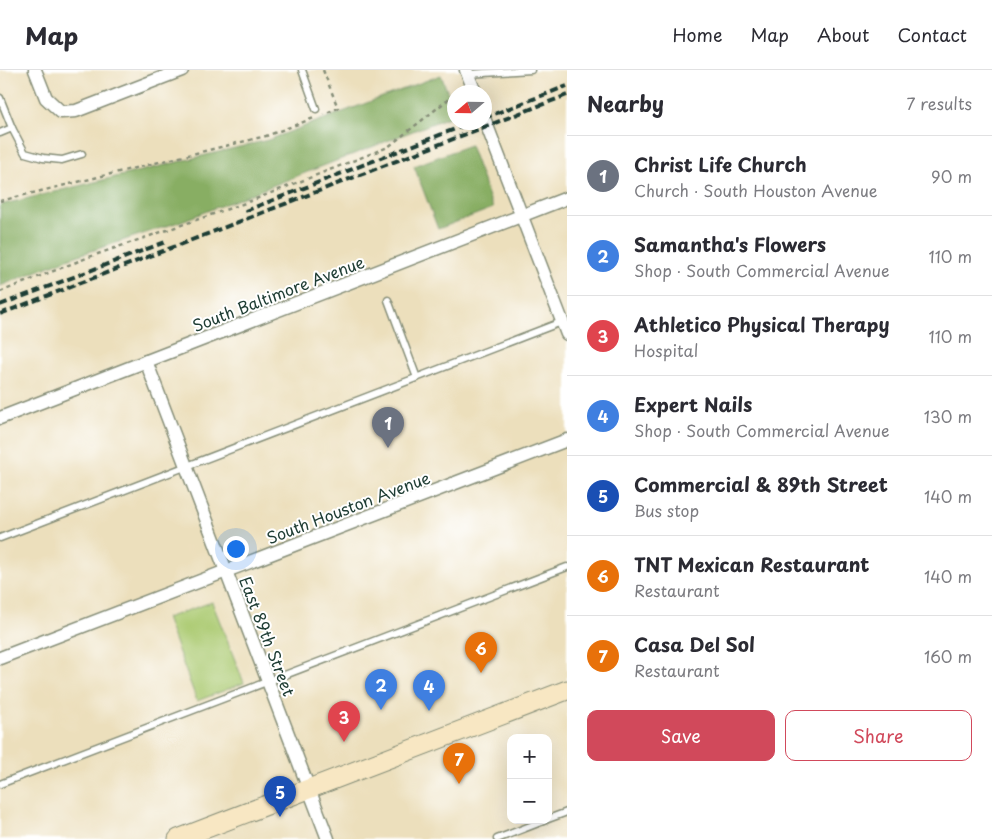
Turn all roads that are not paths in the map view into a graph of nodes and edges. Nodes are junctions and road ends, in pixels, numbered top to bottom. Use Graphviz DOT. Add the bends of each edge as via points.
graph roads {
  1 [pos="35,70"];
  2 [pos="182,70"];
  3 [pos="302,70"];
  4 [pos="531,70"];
  5 [pos="467,72"];
  6 [pos="472,85"];
  7 [pos="0,98"];
  8 [pos="316,109"];
  9 [pos="12,128"];
  10 [pos="489,130"];
  11 [pos="0,133"];
  12 [pos="82,154"];
  13 [pos="567,198"];
  14 [pos="522,216"];
  15 [pos="388,300"];
  16 [pos="565,321"];
  17 [pos="567,334"];
  18 [pos="146,361"];
  19 [pos="417,378"];
  20 [pos="0,418"];
  21 [pos="567,440"];
  22 [pos="186,466"];
  23 [pos="0,538"];
  24 [pos="567,567"];
  25 [pos="226,571"];
  26 [pos="0,658"];
  27 [pos="268,681"];
  28 [pos="567,690"];
  29 [pos="0,784"];
  30 [pos="309,789"];
  31 [pos="567,812"];
  32 [pos="552,818"];
  33 [pos="536,824"];
  34 [pos="178,839"];
  35 [pos="328,839"];
  36 [pos="497,839"];
  1 -- 2 [label="street" via="46,98 61,112 76,111"];
  3 -- 8 [label="lane"];
  4 -- 5 [label="lane"];
  5 -- 6 [label="street"];
  7 -- 9 [label="lane"];
  9 -- 11 [label="lane"];
  9 -- 12 [label="lane" via="25,153 62,160"];
  10 -- 14 [label="street"];
  13 -- 14 [label="street, South Baltimore Avenue"];
  14 -- 16 [label="street"];
  14 -- 18 [label="street, South Baltimore Avenue"];
  15 -- 19 [label="lane"];
  16 -- 17 [label="street"];
  16 -- 19 [label="lane"];
  18 -- 20 [label="street, South Baltimore Avenue"];
  18 -- 22 [label="street, East 89th Street"];
  19 -- 22 [label="lane"];
  21 -- 25 [label="street, South Houston Avenue"];
  22 -- 23 [label="lane"];
  22 -- 25 [label="street, East 89th Street"];
  24 -- 27 [label="lane"];
  25 -- 26 [label="street, South Houston Avenue"];
  25 -- 27 [label="street, East 89th Street"];
  27 -- 29 [label="lane"];
  27 -- 30 [label="street, East 89th Street"];
  28 -- 30 [label="main road"];
  30 -- 34 [label="main road"];
  30 -- 35 [label="street, East 89th Street"];
  31 -- 32 [label="lane"];
  33 -- 36 [label="lane"];
}
